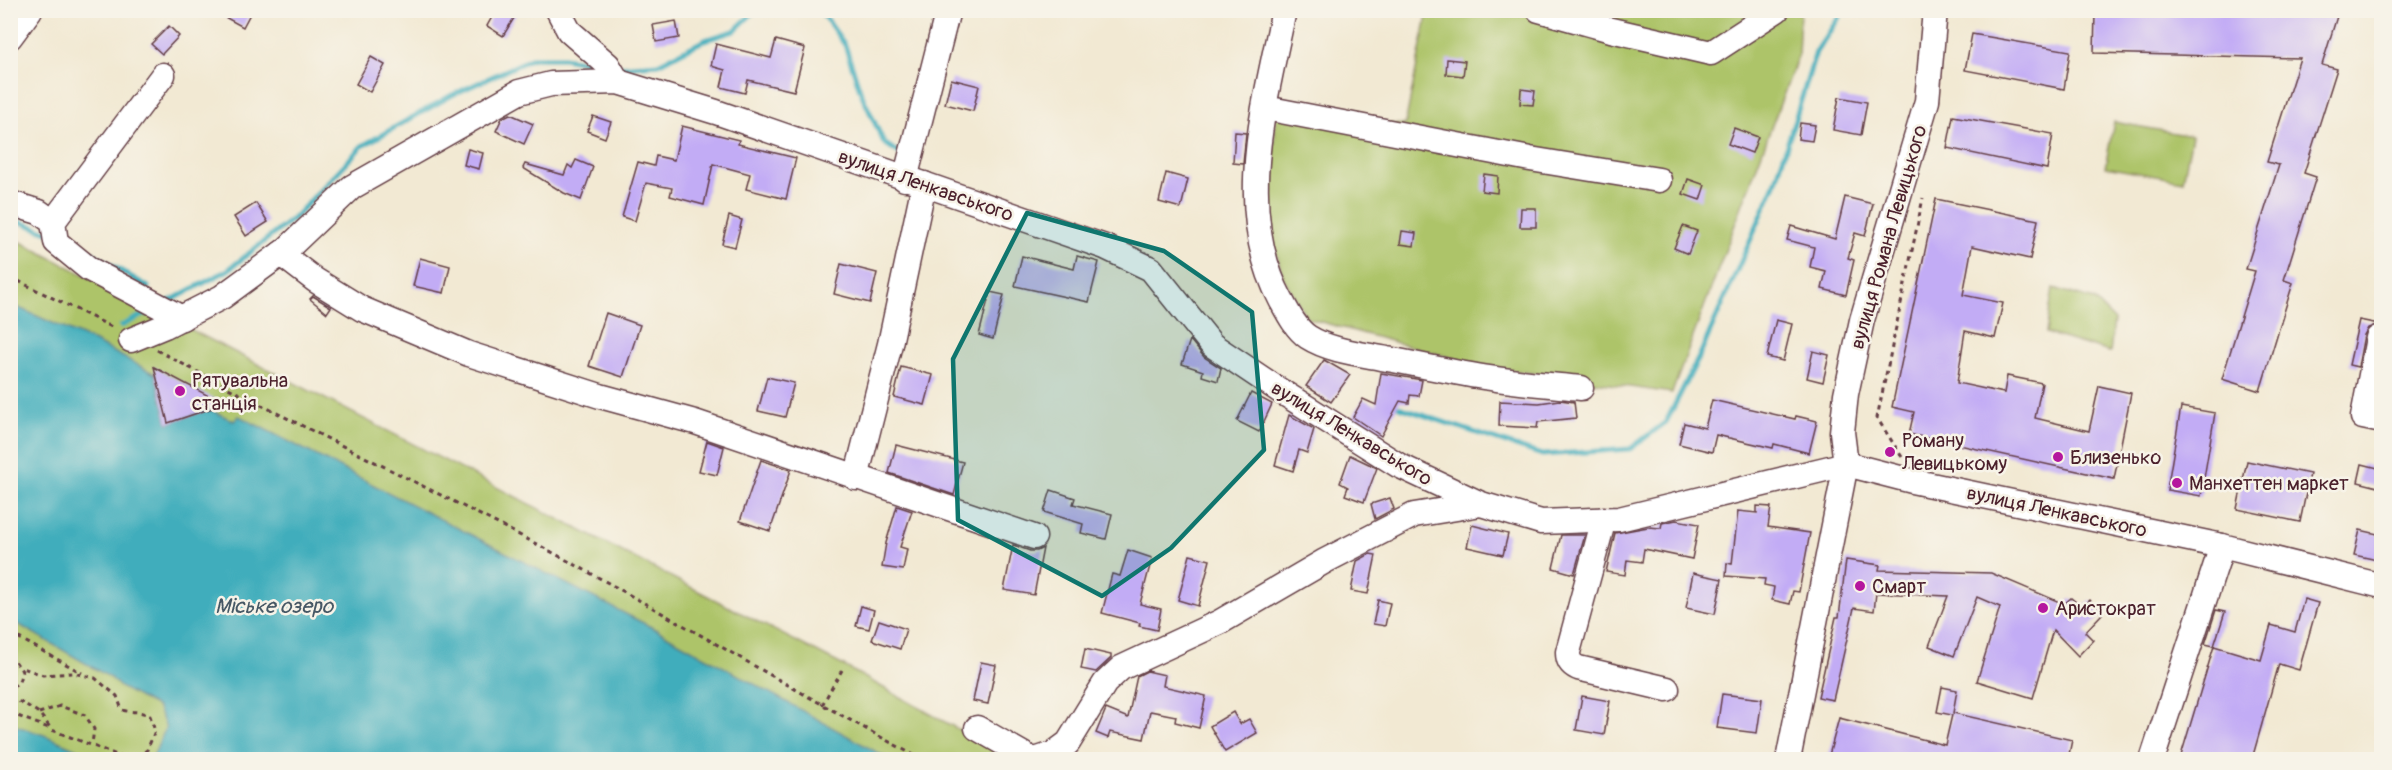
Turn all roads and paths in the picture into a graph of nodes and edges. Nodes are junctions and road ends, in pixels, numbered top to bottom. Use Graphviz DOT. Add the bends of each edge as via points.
graph roads {
  1 [pos="30,10"];
  2 [pos="948,10"];
  3 [pos="1284,10"];
  4 [pos="1539,10"];
  5 [pos="1777,10"];
  6 [pos="1935,10"];
  7 [pos="557,13"];
  8 [pos="10,37"];
  9 [pos="163,75"];
  10 [pos="618,82"];
  11 [pos="1265,108"];
  12 [pos="1659,180"];
  13 [pos="914,181"];
  14 [pos="1923,198"];
  15 [pos="10,203"];
  16 [pos="53,222"];
  17 [pos="281,254"];
  18 [pos="10,277"];
  19 [pos="182,318"];
  20 [pos="2378,338"];
  21 [pos="133,339"];
  22 [pos="1581,388"];
  23 [pos="2382,421"];
  24 [pos="1903,458"];
  25 [pos="1846,464"];
  26 [pos="856,478"];
  27 [pos="1481,504"];
  28 [pos="1604,519"];
  29 [pos="1034,537"];
  30 [pos="2223,546"];
  31 [pos="2382,586"];
  32 [pos="10,633"];
  33 [pos="10,654"];
  34 [pos="20,667"];
  35 [pos="842,670"];
  36 [pos="83,674"];
  37 [pos="10,689"];
  38 [pos="1667,689"];
  39 [pos="10,699"];
  40 [pos="822,705"];
  41 [pos="39,713"];
  42 [pos="10,714"];
  43 [pos="977,728"];
  44 [pos="52,730"];
  45 [pos="92,744"];
  46 [pos="1040,758"];
  47 [pos="923,759"];
  48 [pos="1788,759"];
  49 [pos="2152,759"];
  1 -- 8 [label="street"];
  2 -- 13 [label="street"];
  3 -- 11 [label="street"];
  4 -- 5 [label="street" via="1711,53"];
  6 -- 25 [label="street, вулиця Романа Левицького" via="1927,101 1862,320 1846,394 1842,432"];
  7 -- 10 [label="street" via="569,31 608,66"];
  9 -- 16 [label="street"];
  10 -- 13 [label="street, вулиця Ленкавського"];
  10 -- 17 [label="street, вулиця Ленкавського" via="551,84 519,92 352,187"];
  11 -- 12 [label="street"];
  11 -- 22 [label="street" via="1256,176 1257,221 1276,290 1303,333 1321,343 1378,357 1489,378"];
  13 -- 26 [label="street" via="890,344"];
  13 -- 27 [label="street, вулиця Ленкавського" via="1105,247 1151,269 1212,345 1398,465"];
  14 -- 24 [label="path" via="1877,418"];
  15 -- 16 [label="street" via="39,212"];
  16 -- 19 [label="street" via="56,242 89,269"];
  17 -- 19 [label="street, вулиця Ленкавського" via="222,297"];
  17 -- 26 [label="street" via="362,309 469,354 694,422"];
  18 -- 21 [label="path"];
  19 -- 21 [label="street, вулиця Ленкавського"];
  20 -- 23 [label="street" via="2363,417"];
  21 -- 40 [label="path" via="546,549"];
  25 -- 28 [label="street, вулиця Ленкавського" via="1619,519"];
  25 -- 30 [label="street, вулиця Ленкавського"];
  25 -- 48 [label="street, вулиця Романа Левицького"];
  26 -- 29 [label="street"];
  27 -- 28 [label="street, вулиця Ленкавського" via="1541,522"];
  27 -- 46 [label="street" via="1414,515 1220,621 1120,668 1105,683 1068,743"];
  28 -- 38 [label="street" via="1568,659 1578,668"];
  30 -- 31 [label="street, вулиця Ленкавського"];
  30 -- 49 [label="street"];
  32 -- 36 [label="path"];
  33 -- 34 [label="path"];
  34 -- 36 [label="path" via="43,675"];
  34 -- 37 [label="path" via="19,682"];
  35 -- 40 [label="path"];
  36 -- 45 [label="path" via="110,689 122,710 150,716 155,731 147,750 137,757 122,758"];
  39 -- 41 [label="path"];
  40 -- 47 [label="path"];
  41 -- 44 [label="path"];
  41 -- 45 [label="path" via="60,706 85,715 94,729"];
  42 -- 44 [label="path"];
  43 -- 46 [label="street"];
  44 -- 45 [label="path"];
}
